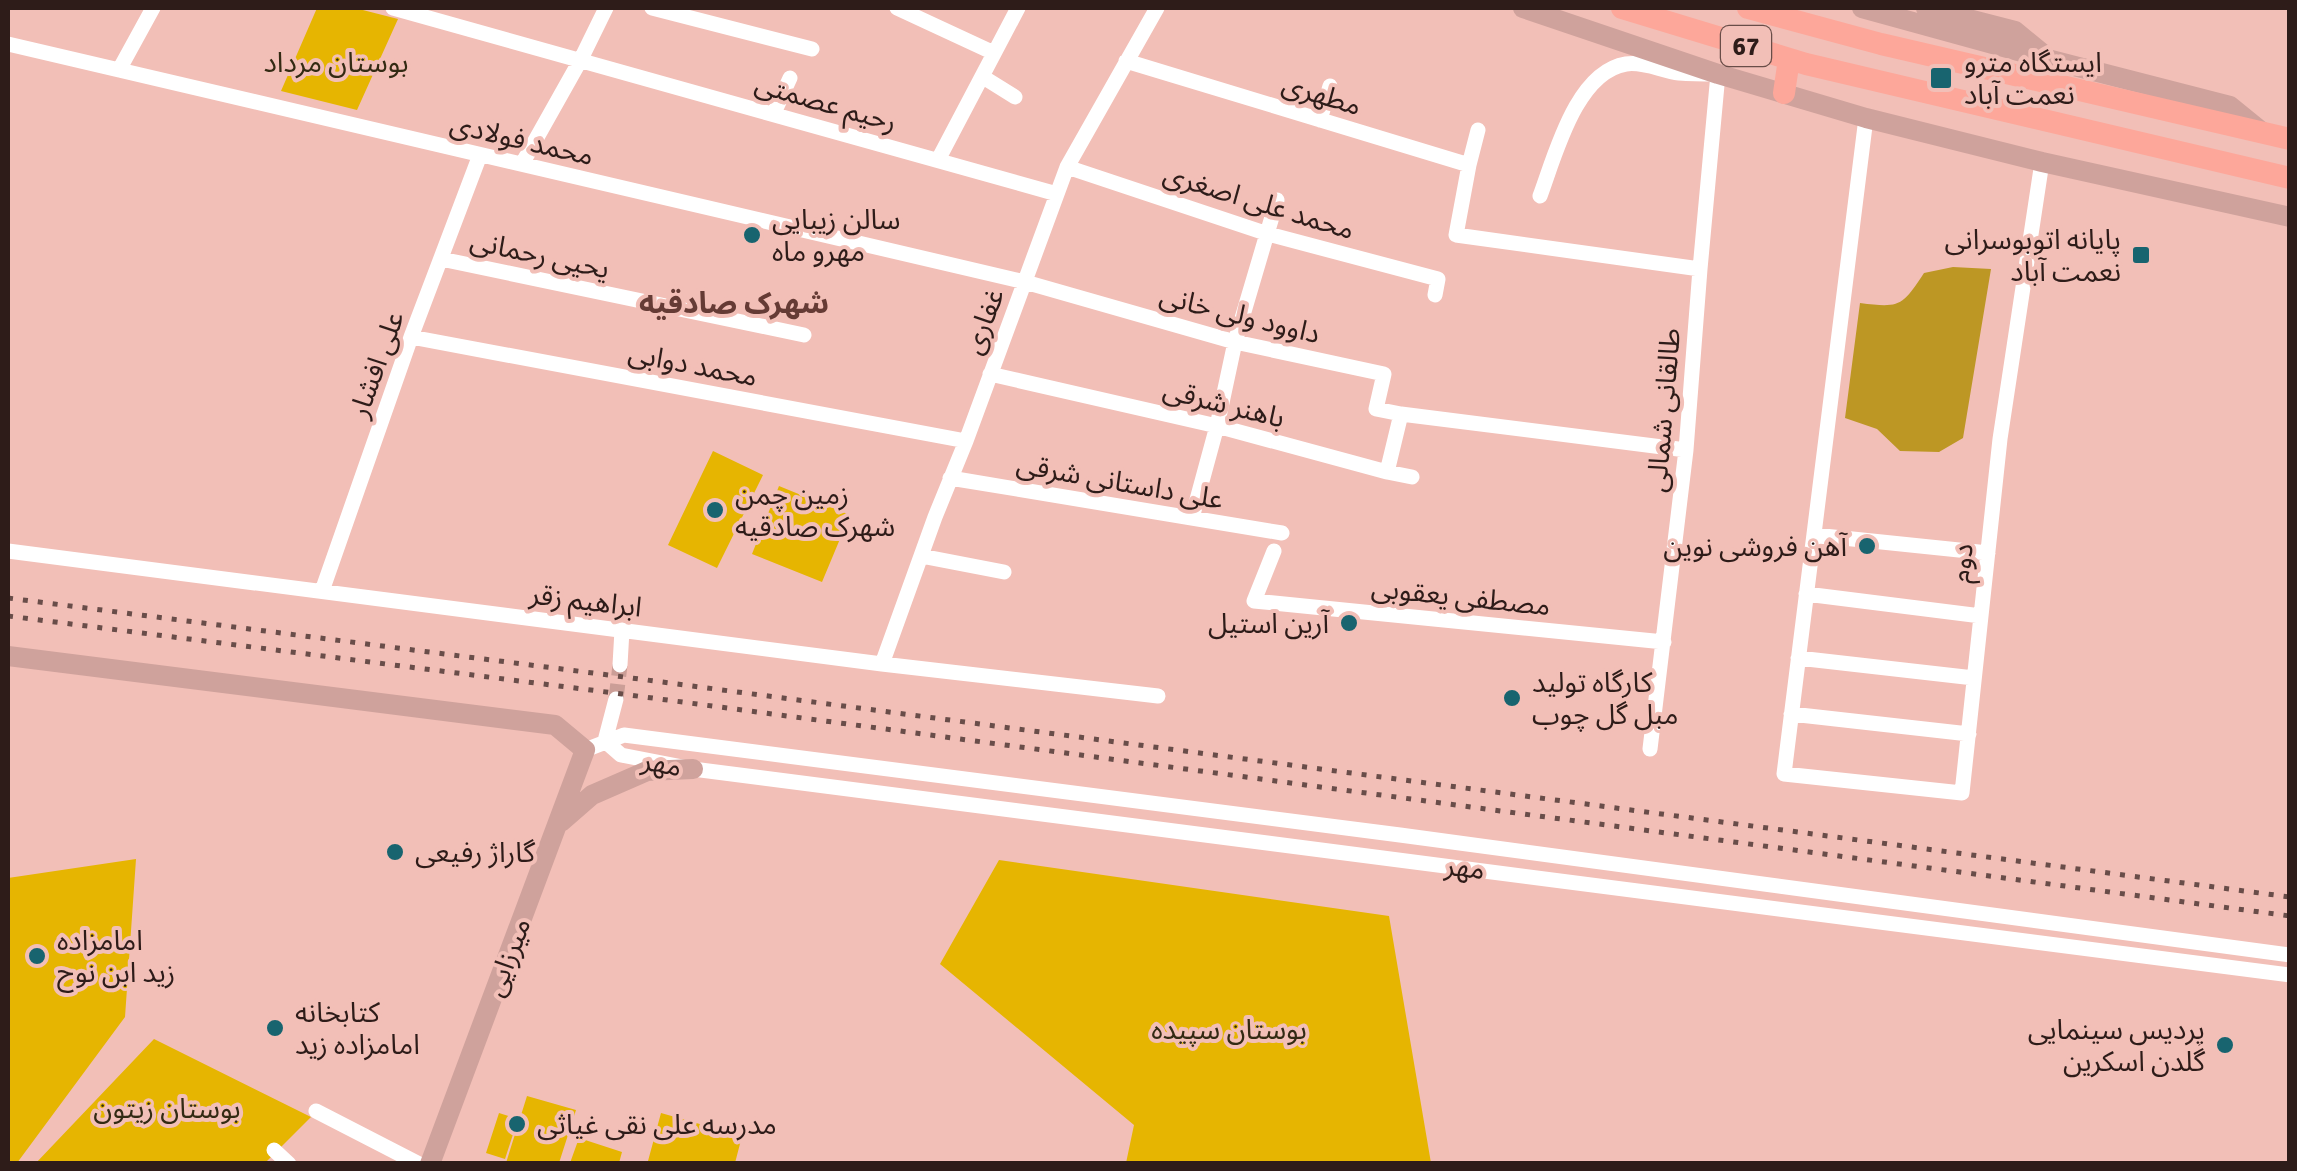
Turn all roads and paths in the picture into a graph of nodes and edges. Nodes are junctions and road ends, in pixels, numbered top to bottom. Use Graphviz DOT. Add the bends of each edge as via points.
graph roads {
  1 [pos="153,8"];
  2 [pos="393,8"];
  3 [pos="606,8"];
  4 [pos="652,8"];
  5 [pos="898,8"];
  6 [pos="1018,8"];
  7 [pos="1157,8"];
  8 [pos="1523,8"];
  9 [pos="1622,8"];
  10 [pos="1748,8"];
  11 [pos="1862,8"];
  12 [pos="1926,8"];
  13 [pos="8,44"];
  14 [pos="812,49"];
  15 [pos="994,53"];
  16 [pos="581,59"];
  17 [pos="1789,59"];
  18 [pos="2051,60"];
  19 [pos="1126,61"];
  20 [pos="120,70"];
  21 [pos="1718,74"];
  22 [pos="983,77"];
  23 [pos="790,78"];
  24 [pos="1330,86"];
  25 [pos="1784,94"];
  26 [pos="1015,97"];
  27 [pos="774,113"];
  28 [pos="1866,118"];
  29 [pos="1320,120"];
  30 [pos="1478,130"];
  31 [pos="2264,133"];
  32 [pos="2290,138"];
  33 [pos="480,155"];
  34 [pos="938,160"];
  35 [pos="2042,162"];
  36 [pos="522,164"];
  37 [pos="1469,165"];
  38 [pos="1067,167"];
  39 [pos="2290,178"];
  40 [pos="1057,194"];
  41 [pos="1540,196"];
  42 [pos="1278,200"];
  43 [pos="2290,217"];
  44 [pos="1268,234"];
  45 [pos="441,259"];
  46 [pos="1700,269"];
  47 [pos="1025,282"];
  48 [pos="1437,287"];
  49 [pos="804,335"];
  50 [pos="411,337"];
  51 [pos="1235,342"];
  52 [pos="990,374"];
  53 [pos="1401,414"];
  54 [pos="1217,426"];
  55 [pos="966,441"];
  56 [pos="1686,450"];
  57 [pos="1387,472"];
  58 [pos="1412,477"];
  59 [pos="950,478"];
  60 [pos="1192,518"];
  61 [pos="1282,534"];
  62 [pos="1814,535"];
  63 [pos="8,551"];
  64 [pos="1274,552"];
  65 [pos="1988,553"];
  66 [pos="921,556"];
  67 [pos="1004,572"];
  68 [pos="322,591"];
  69 [pos="1806,594"];
  70 [pos="1981,616"];
  71 [pos="622,630"];
  72 [pos="1664,642"];
  73 [pos="8,656"];
  74 [pos="1798,658"];
  75 [pos="882,664"];
  76 [pos="620,665"];
  77 [pos="1974,678"];
  78 [pos="1158,696"];
  79 [pos="616,699"];
  80 [pos="1791,714"];
  81 [pos="1968,734"];
  82 [pos="606,741"];
  83 [pos="1650,749"];
  84 [pos="585,750"];
  85 [pos="693,769"];
  86 [pos="556,827"];
  87 [pos="1812,890"];
  88 [pos="1811,912"];
  89 [pos="2282,954"];
  90 [pos="2281,974"];
  91 [pos="316,1111"];
  92 [pos="274,1150"];
  93 [pos="289,1164"];
  94 [pos="418,1164"];
  95 [pos="430,1164"];
  1 -- 20 [label="street"];
  2 -- 16 [label="street, رحیم عصمتی"];
  3 -- 16 [label="street"];
  4 -- 14 [label="street"];
  5 -- 15 [label="street"];
  6 -- 15 [label="street"];
  7 -- 19 [label="street, غفاری"];
  8 -- 21 [label="main road"];
  9 -- 17 [label="highway, 67"];
  10 -- 31 [label="highway, 67"];
  11 -- 18 [label="main road"];
  12 -- 18 [label="main road" via="2016,31"];
  13 -- 20 [label="street, محمد فولادی"];
  15 -- 22 [label="street"];
  16 -- 27 [label="street, رحیم عصمتی"];
  16 -- 36 [label="street"];
  17 -- 25 [label="highway"];
  17 -- 39 [label="highway, 67"];
  18 -- 31 [label="main road" via="2230,106"];
  19 -- 29 [label="street, مطهری"];
  19 -- 38 [label="street, غفاری"];
  20 -- 33 [label="street, محمد فولادی"];
  21 -- 25 [label="main road"];
  21 -- 41 [label="street" via="1626,64 1604,72 1570,117"];
  21 -- 46 [label="street, طالقانی شمالی"];
  22 -- 26 [label="street"];
  22 -- 34 [label="street"];
  23 -- 27 [label="street"];
  24 -- 29 [label="street"];
  25 -- 28 [label="main road"];
  27 -- 34 [label="street, رحیم عصمتی"];
  28 -- 35 [label="main road"];
  28 -- 62 [label="street"];
  29 -- 37 [label="street, مطهری"];
  30 -- 37 [label="street"];
  31 -- 32 [label="highway, 67"];
  33 -- 36 [label="street, محمد فولادی"];
  33 -- 45 [label="street, علی افشار"];
  34 -- 40 [label="street, رحیم عصمتی"];
  35 -- 43 [label="main road"];
  35 -- 65 [label="street, دوم"];
  36 -- 47 [label="street, محمد فولادی"];
  37 -- 46 [label="street" via="1456,235"];
  38 -- 40 [label="street, غفاری"];
  38 -- 44 [label="street, محمد علی اصغری"];
  40 -- 47 [label="street, غفاری"];
  42 -- 44 [label="street"];
  44 -- 48 [label="street, محمد علی اصغری"];
  44 -- 51 [label="street"];
  45 -- 49 [label="street, یحیی رحمانی"];
  45 -- 50 [label="street, علی افشار"];
  46 -- 56 [label="street, طالقانی شمالی"];
  47 -- 51 [label="street, داوود ولی خانی"];
  47 -- 52 [label="street, غفاری"];
  50 -- 55 [label="street, محمد دوابی"];
  50 -- 68 [label="street, علی افشار"];
  51 -- 53 [label="street, داوود ولی خانی" via="1384,374 1376,408"];
  51 -- 54 [label="street"];
  52 -- 54 [label="street, باهنر شرقی"];
  52 -- 55 [label="street, غفاری"];
  53 -- 56 [label="street"];
  53 -- 57 [label="street"];
  54 -- 57 [label="street, باهنر شرقی"];
  54 -- 60 [label="street"];
  55 -- 59 [label="street, غفاری"];
  56 -- 72 [label="street, طالقانی شمالی"];
  57 -- 58 [label="street, باهنر شرقی"];
  59 -- 60 [label="street, علی داستانی شرقی"];
  59 -- 66 [label="street, غفاری"];
  60 -- 61 [label="street, علی داستانی شرقی"];
  62 -- 65 [label="street"];
  62 -- 69 [label="street"];
  63 -- 68 [label="street, ابراهیم زقر"];
  64 -- 72 [label="street, مصطفی یعقوبی" via="1254,600"];
  65 -- 70 [label="street, دوم"];
  66 -- 67 [label="street"];
  66 -- 75 [label="street, غفاری"];
  68 -- 71 [label="street, ابراهیم زقر"];
  69 -- 70 [label="street"];
  69 -- 74 [label="street"];
  70 -- 77 [label="street, دوم"];
  71 -- 75 [label="street, ابراهیم زقر"];
  71 -- 76 [label="street"];
  72 -- 83 [label="street, طالقانی شمالی"];
  73 -- 84 [label="main road" via="555,725"];
  74 -- 77 [label="street"];
  74 -- 80 [label="street"];
  75 -- 78 [label="street, ابراهیم زقر"];
  77 -- 81 [label="street, دوم"];
  79 -- 82 [label="street"];
  80 -- 81 [label="street"];
  80 -- 81 [label="street, دوم" via="1784,774 1962,793"];
  82 -- 84 [label="street"];
  82 -- 85 [label="street, مهر" via="621,755"];
  82 -- 87 [label="street, مهر" via="624,735"];
  84 -- 86 [label="main road, میرزایی"];
  85 -- 86 [label="main road" via="627,779 592,796"];
  85 -- 88 [label="street, مهر"];
  86 -- 95 [label="main road, میرزایی"];
  87 -- 88 [label="street"];
  87 -- 89 [label="street, مهر"];
  88 -- 90 [label="street, مهر"];
  89 -- 90 [label="street"];
  91 -- 94 [label="street"];
  92 -- 93 [label="street"];
}
